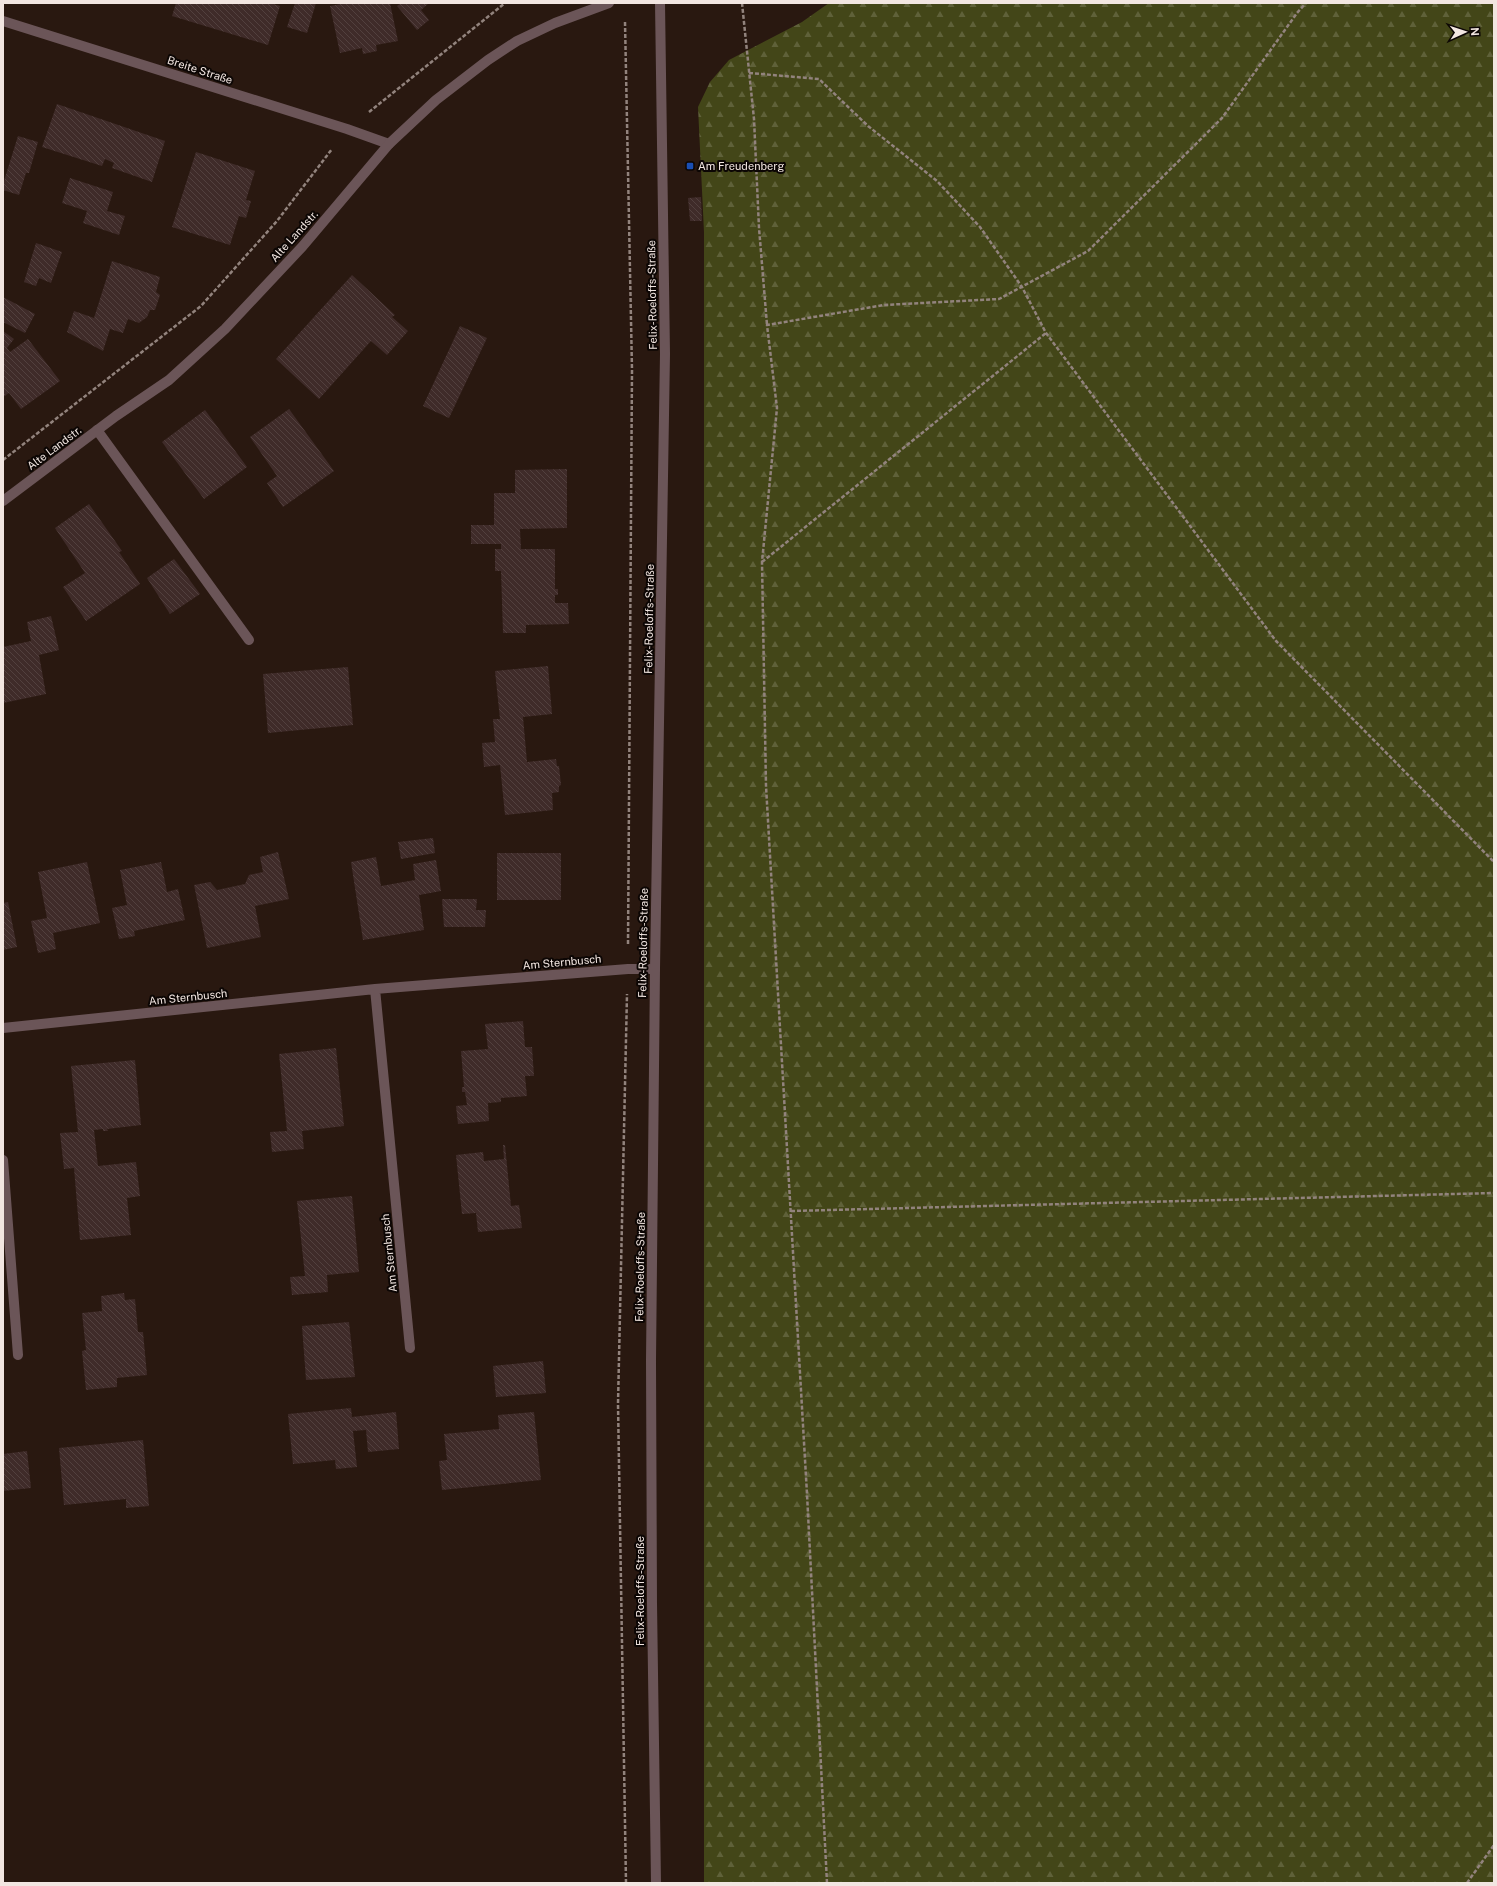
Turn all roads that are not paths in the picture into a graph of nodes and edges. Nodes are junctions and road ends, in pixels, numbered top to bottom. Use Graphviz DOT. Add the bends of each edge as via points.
graph roads {
  1 [pos="609,3"];
  2 [pos="660,3"];
  3 [pos="3,20"];
  4 [pos="389,144"];
  5 [pos="97,430"];
  6 [pos="3,500"];
  7 [pos="248,640"];
  8 [pos="655,969"];
  9 [pos="375,989"];
  10 [pos="3,1028"];
  11 [pos="3,1160"];
  12 [pos="410,1348"];
  13 [pos="18,1355"];
  14 [pos="656,1883"];
  1 -- 4 [label="street, Alte Landstr." via="555,23 517,41 436,100"];
  2 -- 8 [label="street, Felix-Roeloffs-Straße" via="665,354"];
  3 -- 4 [label="street, Breite Straße"];
  4 -- 5 [label="street, Alte Landstr." via="302,247 225,329 169,380"];
  5 -- 6 [label="street, Alte Landstr."];
  5 -- 7 [label="street"];
  8 -- 9 [label="street, Am Sternbusch"];
  8 -- 14 [label="street, Felix-Roeloffs-Straße" via="651,1416"];
  9 -- 10 [label="street, Am Sternbusch"];
  9 -- 12 [label="street, Am Sternbusch"];
  11 -- 13 [label="street"];
}
